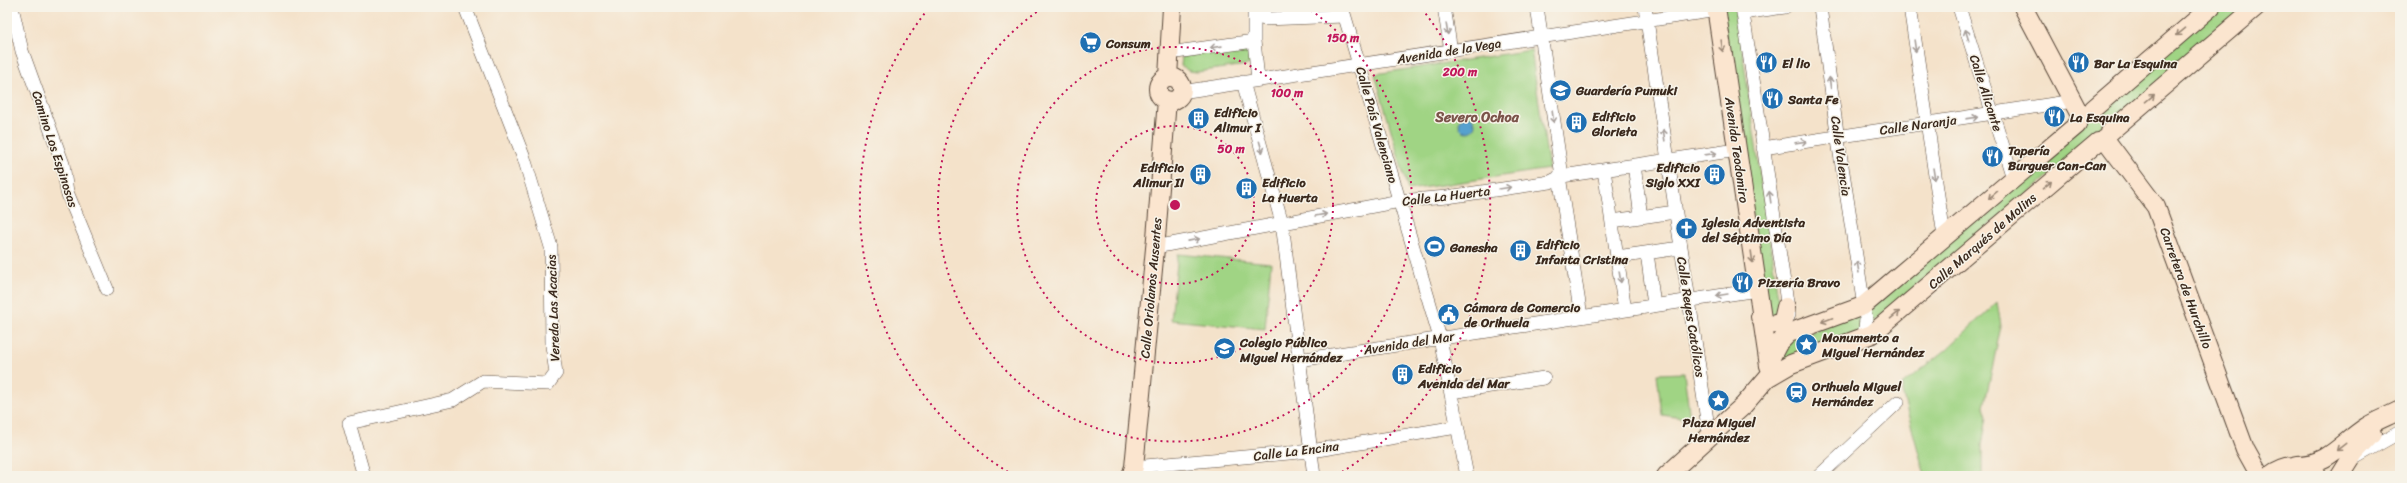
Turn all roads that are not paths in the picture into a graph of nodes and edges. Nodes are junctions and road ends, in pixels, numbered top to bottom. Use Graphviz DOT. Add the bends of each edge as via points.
graph roads {
  1 [pos="12,7"];
  2 [pos="465,7"];
  3 [pos="1172,7"];
  4 [pos="1254,7"];
  5 [pos="1444,7"];
  6 [pos="1537,7"];
  7 [pos="1645,7"];
  8 [pos="1785,7"];
  9 [pos="1820,7"];
  10 [pos="1910,7"];
  11 [pos="1959,7"];
  12 [pos="2023,7"];
  13 [pos="2211,7"];
  14 [pos="2256,7"];
  15 [pos="1717,9"];
  16 [pos="1742,10"];
  17 [pos="1321,12"];
  18 [pos="1343,12"];
  19 [pos="1263,13"];
  20 [pos="1647,21"];
  21 [pos="1541,37"];
  22 [pos="1254,41"];
  23 [pos="1451,51"];
  24 [pos="1169,53"];
  25 [pos="1360,65"];
  26 [pos="1258,76"];
  27 [pos="1243,82"];
  28 [pos="1174,96"];
  29 [pos="2082,112"];
  30 [pos="1992,115"];
  31 [pos="1926,124"];
  32 [pos="1838,137"];
  33 [pos="2104,138"];
  34 [pos="1763,148"];
  35 [pos="1737,150"];
  36 [pos="1667,160"];
  37 [pos="1634,165"];
  38 [pos="1604,170"];
  39 [pos="1561,176"];
  40 [pos="2013,178"];
  41 [pos="1400,201"];
  42 [pos="1675,212"];
  43 [pos="1642,216"];
  44 [pos="1612,221"];
  45 [pos="1282,223"];
  46 [pos="1944,236"];
  47 [pos="1156,247"];
  48 [pos="1680,248"];
  49 [pos="1647,253"];
  50 [pos="1617,257"];
  51 [pos="108,289"];
  52 [pos="1756,290"];
  53 [pos="1688,300"];
  54 [pos="1654,305"];
  55 [pos="1864,306"];
  56 [pos="1786,307"];
  57 [pos="1625,310"];
  58 [pos="1581,316"];
  59 [pos="1770,321"];
  60 [pos="1797,330"];
  61 [pos="1440,338"];
  62 [pos="1864,338"];
  63 [pos="1299,360"];
  64 [pos="1771,361"];
  65 [pos="1544,378"];
  66 [pos="1451,392"];
  67 [pos="1898,402"];
  68 [pos="2398,411"];
  69 [pos="1457,427"];
  70 [pos="2400,432"];
  71 [pos="1712,436"];
  72 [pos="2245,449"];
  73 [pos="1311,451"];
  74 [pos="2350,460"];
  75 [pos="2291,466"];
  76 [pos="1132,472"];
  77 [pos="364,476"];
  78 [pos="1314,476"];
  79 [pos="1467,476"];
  80 [pos="1666,476"];
  81 [pos="1819,476"];
  82 [pos="2260,476"];
  83 [pos="2269,476"];
  84 [pos="2317,476"];
  85 [pos="2340,476"];
  1 -- 51 [label="street, Camino Los Espinosas" via="22,51 63,164 67,192"];
  2 -- 77 [label="street, Vereda Las Acacias" via="524,158 551,247 552,346 556,373 548,384 483,380 453,400 349,423"];
  3 -- 24 [label="street"];
  4 -- 22 [label="street"];
  5 -- 23 [label="street, one-way"];
  6 -- 21 [label="street"];
  7 -- 20 [label="street, Calle Reyes Católicos"];
  8 -- 16 [label="street"];
  32 -- 9 [label="street, Calle Valencia, one-way"];
  10 -- 31 [label="street, one-way"];
  30 -- 11 [label="street, Calle Alicante, one-way"];
  12 -- 29 [label="street"];
  13 -- 29 [label="street, Calle Marqués de Molins, one-way"];
  33 -- 14 [label="street, Calle Marqués de Molins, one-way"];
  15 -- 20 [label="street, Avenida de la Vega"];
  15 -- 35 [label="street, Avenida Teodomiro, one-way"];
  16 -- 34 [label="street, Avenida Teodomiro"];
  17 -- 18 [label="street"];
  17 -- 19 [label="street"];
  18 -- 25 [label="street, Calle País Valenciano"];
  20 -- 21 [label="street, Avenida de la Vega"];
  36 -- 20 [label="street, Calle Reyes Católicos, one-way"];
  21 -- 23 [label="street, Avenida de la Vega"];
  21 -- 39 [label="street, one-way"];
  22 -- 24 [label="street, one-way"];
  22 -- 26 [label="street"];
  23 -- 25 [label="street, Avenida de la Vega"];
  24 -- 28 [label="street" via="1168,77 1160,81 1159,94"];
  25 -- 26 [label="street, Avenida de la Vega"];
  25 -- 41 [label="street, Calle País Valenciano"];
  26 -- 27 [label="street, Avenida de la Vega"];
  27 -- 28 [label="street, Avenida de la Vega"];
  27 -- 45 [label="street, one-way"];
  28 -- 47 [label="street, Calle Oriolanos Ausentes"];
  29 -- 30 [label="street, Calle Naranja"];
  29 -- 33 [label="street" via="2102,111 2109,118"];
  29 -- 33 [label="street" via="2077,132 2083,140"];
  29 -- 40 [label="street, Calle Marqués de Molins"];
  31 -- 30 [label="street, Calle Naranja, one-way"];
  30 -- 40 [label="street, Calle Alicante"];
  31 -- 32 [label="street, Calle Naranja"];
  31 -- 46 [label="street, one-way"];
  34 -- 32 [label="street, Calle Naranja, one-way"];
  55 -- 32 [label="street, Calle Valencia, one-way"];
  62 -- 33 [label="street, Calle Marqués de Molins, one-way"];
  33 -- 72 [label="street, Carretera de Hurchillo" via="2156,207"];
  56 -- 34 [label="street, Avenida Teodomiro, one-way"];
  36 -- 35 [label="street, Calle La Huerta, one-way"];
  35 -- 52 [label="street, Avenida Teodomiro, one-way"];
  36 -- 37 [label="street, Calle La Huerta"];
  36 -- 42 [label="street, Calle Reyes Católicos"];
  37 -- 38 [label="street, Calle La Huerta"];
  37 -- 43 [label="street"];
  38 -- 39 [label="street, Calle La Huerta"];
  38 -- 44 [label="street"];
  41 -- 39 [label="street, Calle La Huerta, one-way" via="1543,183"];
  39 -- 58 [label="street"];
  40 -- 46 [label="street, Calle Marqués de Molins, one-way"];
  45 -- 41 [label="street, Calle La Huerta, one-way"];
  41 -- 61 [label="street, Calle País Valenciano"];
  42 -- 43 [label="street"];
  42 -- 48 [label="street, Calle Reyes Católicos"];
  43 -- 44 [label="street"];
  44 -- 50 [label="street"];
  47 -- 45 [label="street, Calle La Huerta, one-way"];
  45 -- 63 [label="street"];
  46 -- 55 [label="street, Calle Marqués de Molins"];
  47 -- 76 [label="street, Calle Oriolanos Ausentes"];
  48 -- 49 [label="street"];
  48 -- 53 [label="street, Calle Reyes Católicos"];
  49 -- 50 [label="street"];
  49 -- 54 [label="street"];
  50 -- 57 [label="street, one-way"];
  52 -- 53 [label="street, Avenida del Mar, one-way"];
  52 -- 59 [label="street, Avenida Teodomiro"];
  53 -- 54 [label="street, Avenida del Mar"];
  53 -- 71 [label="street, Calle Reyes Católicos" via="1708,427"];
  54 -- 57 [label="street, Avenida del Mar"];
  55 -- 60 [label="street, Calle Marqués de Molins, one-way"];
  55 -- 62 [label="street" via="1867,325"];
  56 -- 59 [label="street" via="1783,320"];
  56 -- 60 [label="street, Avenida Teodomiro"];
  57 -- 58 [label="street, Avenida del Mar"];
  58 -- 61 [label="street, Avenida del Mar"];
  59 -- 64 [label="street, Avenida Teodomiro"];
  60 -- 64 [label="street, Calle Marqués de Molins" via="1785,336"];
  61 -- 63 [label="street, Avenida del Mar"];
  61 -- 66 [label="street, Calle País Valenciano"];
  62 -- 64 [label="street, Calle Marqués de Molins" via="1791,364"];
  63 -- 73 [label="street"];
  64 -- 71 [label="street" via="1742,406"];
  65 -- 66 [label="street"];
  66 -- 69 [label="street, Calle País Valenciano"];
  67 -- 81 [label="street"];
  68 -- 74 [label="street" via="2373,432"];
  68 -- 75 [label="street, one-way" via="2366,427 2327,458 2306,465"];
  69 -- 73 [label="street, Calle La Encina"];
  69 -- 79 [label="street, Calle País Valenciano"];
  70 -- 74 [label="street"];
  71 -- 80 [label="street"];
  72 -- 75 [label="street" via="2262,459"];
  72 -- 82 [label="street, Carretera de Hurchillo"];
  73 -- 76 [label="street, Calle La Encina"];
  73 -- 78 [label="street"];
  74 -- 85 [label="street"];
  75 -- 83 [label="street"];
  75 -- 84 [label="street" via="2306,467"];
}
